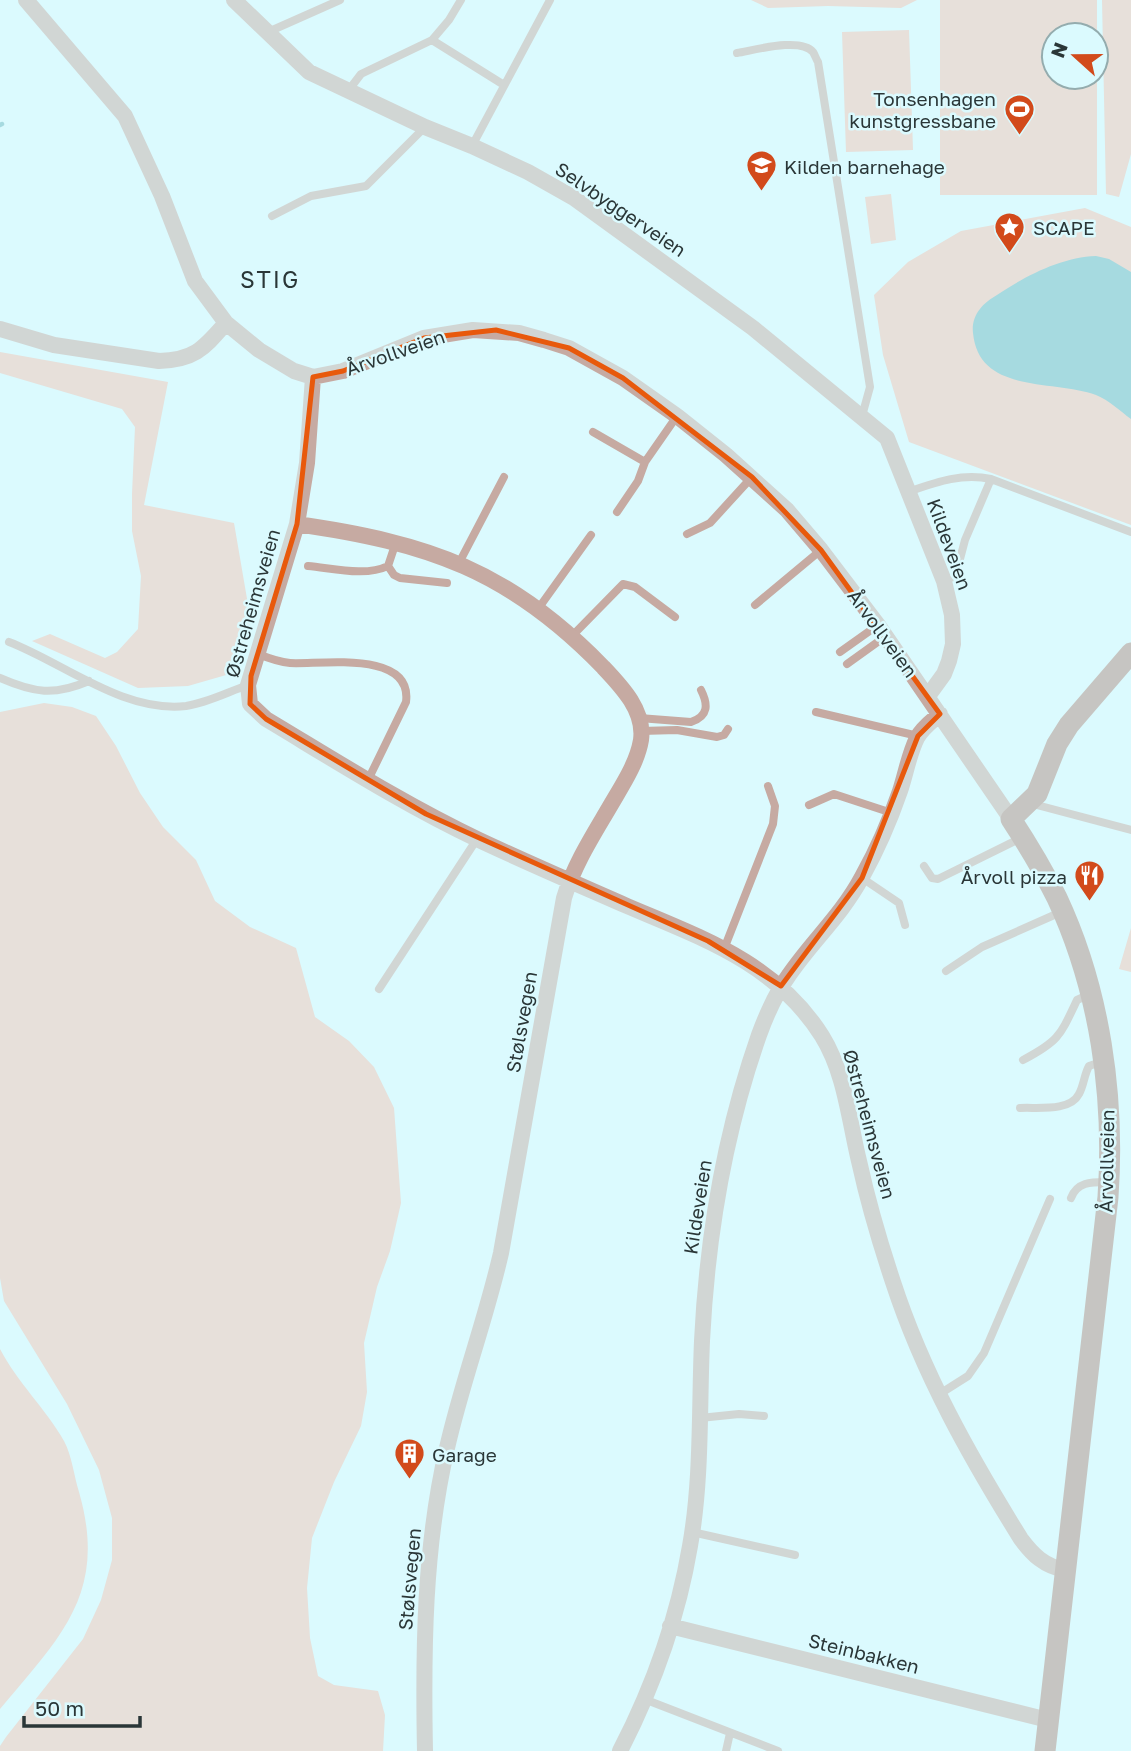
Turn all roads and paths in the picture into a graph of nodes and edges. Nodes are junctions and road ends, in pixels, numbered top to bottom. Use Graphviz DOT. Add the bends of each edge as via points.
graph roads {
  1 [pos="26,0"];
  2 [pos="234,0"];
  3 [pos="340,0"];
  4 [pos="461,0"];
  5 [pos="550,0"];
  6 [pos="266,33"];
  7 [pos="432,40"];
  8 [pos="737,52"];
  9 [pos="504,85"];
  10 [pos="348,91"];
  11 [pos="425,127"];
  12 [pos="472,146"];
  13 [pos="272,216"];
  14 [pos="226,323"];
  15 [pos="0,329"];
  16 [pos="313,377"];
  17 [pos="677,416"];
  18 [pos="862,416"];
  19 [pos="593,432"];
  20 [pos="645,462"];
  21 [pos="504,477"];
  22 [pos="752,477"];
  23 [pos="991,479"];
  24 [pos="908,492"];
  25 [pos="617,512"];
  26 [pos="298,524"];
  27 [pos="1131,531"];
  28 [pos="687,534"];
  29 [pos="592,535"];
  30 [pos="396,542"];
  31 [pos="821,550"];
  32 [pos="459,563"];
  33 [pos="308,566"];
  34 [pos="388,566"];
  35 [pos="955,578"];
  36 [pos="447,583"];
  37 [pos="755,605"];
  38 [pos="538,609"];
  39 [pos="675,617"];
  40 [pos="882,630"];
  41 [pos="572,636"];
  42 [pos="9,642"];
  43 [pos="840,652"];
  44 [pos="1131,653"];
  45 [pos="257,654"];
  46 [pos="848,664"];
  47 [pos="0,678"];
  48 [pos="89,681"];
  49 [pos="248,685"];
  50 [pos="701,690"];
  51 [pos="928,696"];
  52 [pos="816,712"];
  53 [pos="940,714"];
  54 [pos="640,724"];
  55 [pos="728,729"];
  56 [pos="918,736"];
  57 [pos="368,780"];
  58 [pos="768,786"];
  59 [pos="1030,803"];
  60 [pos="809,805"];
  61 [pos="892,813"];
  62 [pos="1012,819"];
  63 [pos="1131,830"];
  64 [pos="1023,837"];
  65 [pos="477,839"];
  66 [pos="924,866"];
  67 [pos="862,878"];
  68 [pos="569,881"];
  69 [pos="1062,911"];
  70 [pos="905,925"];
  71 [pos="724,949"];
  72 [pos="946,971"];
  73 [pos="781,986"];
  74 [pos="379,989"];
  75 [pos="1090,994"];
  76 [pos="1023,1060"];
  77 [pos="1103,1061"];
  78 [pos="1020,1108"];
  79 [pos="1109,1182"];
  80 [pos="1071,1198"];
  81 [pos="1050,1199"];
  82 [pos="938,1395"];
  83 [pos="764,1416"];
  84 [pos="700,1418"];
  85 [pos="692,1532"];
  86 [pos="795,1555"];
  87 [pos="1065,1570"];
  88 [pos="670,1626"];
  89 [pos="644,1699"];
  90 [pos="1048,1720"];
  91 [pos="730,1732"];
  92 [pos="425,1751"];
  93 [pos="620,1751"];
  94 [pos="726,1751"];
  95 [pos="778,1751"];
  96 [pos="1045,1751"];
  1 -- 14 [label="street" via="125,116 195,281"];
  2 -- 6 [label="street, Selvbyggerveien"];
  3 -- 6 [label="lane"];
  4 -- 7 [label="lane"];
  5 -- 9 [label="lane"];
  6 -- 10 [label="street, Selvbyggerveien" via="309,72"];
  7 -- 9 [label="lane"];
  7 -- 10 [label="lane" via="361,74"];
  8 -- 18 [label="lane" via="785,44 803,46 818,62 870,387"];
  9 -- 12 [label="lane"];
  10 -- 11 [label="street, Selvbyggerveien"];
  11 -- 12 [label="street, Selvbyggerveien"];
  11 -- 13 [label="lane" via="366,186 311,196"];
  12 -- 18 [label="street, Selvbyggerveien" via="574,198 753,328"];
  14 -- 15 [label="street" via="200,352 159,361 54,345"];
  14 -- 16 [label="street" via="259,350"];
  16 -- 17 [label="street, Årvollveien" via="344,372 444,333 519,333 592,360"];
  16 -- 26 [label="street, Østreheimsveien"];
  17 -- 20 [label="lane"];
  17 -- 22 [label="street, Årvollveien"];
  18 -- 24 [label="street, Kildeveien" via="887,438"];
  19 -- 20 [label="lane"];
  20 -- 25 [label="lane"];
  21 -- 32 [label="lane"];
  22 -- 28 [label="lane" via="710,523"];
  22 -- 31 [label="street, Årvollveien"];
  23 -- 24 [label="lane" via="950,478"];
  23 -- 27 [label="lane"];
  23 -- 35 [label="lane" via="965,540"];
  24 -- 51 [label="street, Kildeveien" via="944,581 952,615 949,661"];
  26 -- 30 [label="street"];
  26 -- 45 [label="street, Østreheimsveien"];
  29 -- 38 [label="lane"];
  30 -- 32 [label="street"];
  30 -- 34 [label="lane"];
  31 -- 37 [label="lane"];
  31 -- 40 [label="street, Årvollveien"];
  32 -- 38 [label="street"];
  33 -- 34 [label="lane" via="363,571"];
  34 -- 36 [label="lane" via="400,578"];
  38 -- 41 [label="street"];
  39 -- 41 [label="lane" via="635,587 623,584"];
  40 -- 43 [label="lane"];
  40 -- 46 [label="lane"];
  40 -- 51 [label="street, Årvollveien"];
  41 -- 54 [label="street" via="623,690"];
  42 -- 48 [label="lane"];
  44 -- 59 [label="street" via="1062,736"];
  45 -- 49 [label="street, Østreheimsveien"];
  45 -- 57 [label="lane" via="285,663 365,663 398,678 406,702"];
  47 -- 48 [label="lane" via="26,690 46,691"];
  48 -- 49 [label="lane" via="126,697 184,706"];
  49 -- 57 [label="street, Østreheimsveien" via="250,704 266,719"];
  50 -- 54 [label="lane" via="707,704 696,720"];
  51 -- 53 [label="street, Årvollveien"];
  52 -- 56 [label="lane"];
  53 -- 56 [label="street, Kildeveien"];
  53 -- 62 [label="street, Årvollveien"];
  54 -- 55 [label="lane" via="717,737"];
  54 -- 68 [label="street, Stølsvegen" via="640,742 630,769"];
  56 -- 61 [label="street, Kildeveien"];
  57 -- 65 [label="street, Østreheimsveien"];
  58 -- 71 [label="lane" via="774,817"];
  59 -- 62 [label="street"];
  59 -- 63 [label="lane"];
  60 -- 61 [label="lane" via="834,794"];
  61 -- 67 [label="street, Kildeveien"];
  62 -- 64 [label="street, Årvollveien"];
  64 -- 66 [label="lane" via="938,879"];
  64 -- 69 [label="street, Årvollveien"];
  65 -- 68 [label="street, Østreheimsveien"];
  65 -- 74 [label="lane"];
  67 -- 70 [label="lane" via="899,903"];
  67 -- 73 [label="street, Kildeveien"];
  68 -- 71 [label="street, Østreheimsveien"];
  68 -- 92 [label="street, Stølsvegen" via="501,1253 444,1462 428,1580"];
  69 -- 72 [label="lane" via="982,947"];
  69 -- 75 [label="street, Årvollveien"];
  71 -- 73 [label="street, Østreheimsveien"];
  73 -- 82 [label="street, Østreheimsveien" via="822,1037 838,1072 890,1274"];
  73 -- 84 [label="street, Kildeveien" via="750,1063 720,1184 705,1302"];
  75 -- 76 [label="lane" via="1077,1000 1058,1038"];
  75 -- 77 [label="street, Årvollveien"];
  77 -- 78 [label="lane" via="1089,1066 1073,1101"];
  77 -- 79 [label="street, Årvollveien"];
  79 -- 80 [label="lane" via="1080,1185"];
  79 -- 87 [label="street, Årvollveien"];
  81 -- 82 [label="lane" via="984,1353 968,1376"];
  82 -- 87 [label="street, Østreheimsveien" via="1021,1539 1046,1564"];
  83 -- 84 [label="lane"];
  84 -- 85 [label="street, Kildeveien"];
  85 -- 86 [label="lane"];
  85 -- 88 [label="street, Kildeveien"];
  87 -- 90 [label="street, Årvollveien"];
  88 -- 89 [label="street, Kildeveien"];
  88 -- 90 [label="street, Steinbakken"];
  89 -- 91 [label="lane"];
  89 -- 93 [label="street, Kildeveien"];
  90 -- 96 [label="street, Årvollveien"];
  91 -- 94 [label="lane"];
  91 -- 95 [label="lane"];
}
